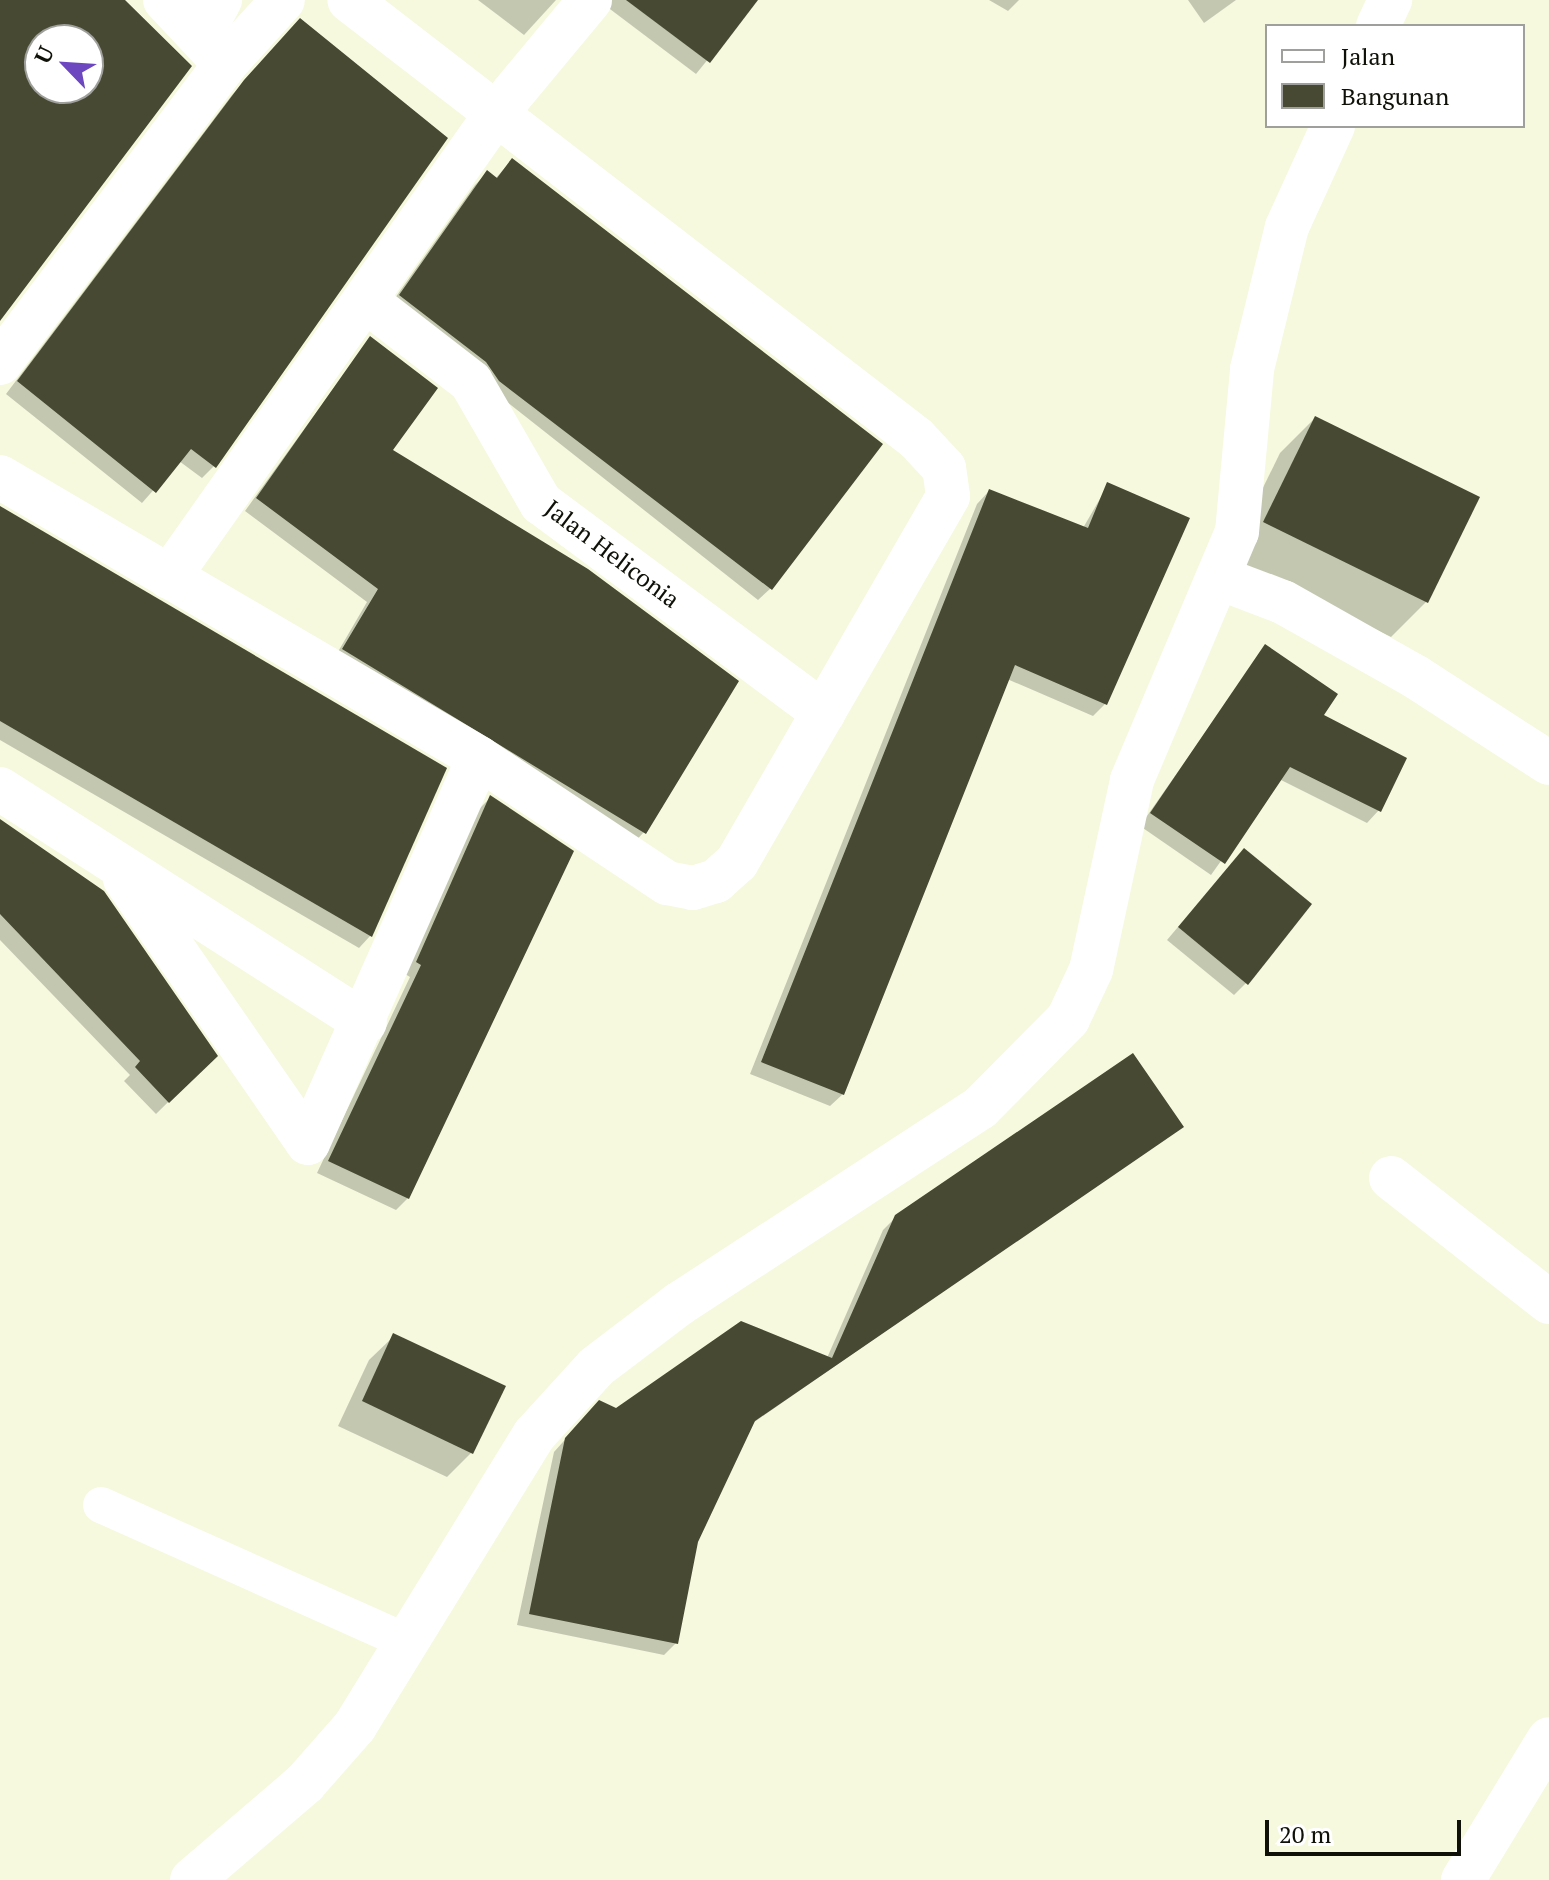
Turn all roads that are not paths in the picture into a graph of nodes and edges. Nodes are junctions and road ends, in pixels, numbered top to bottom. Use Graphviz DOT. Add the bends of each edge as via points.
graph roads {
  1 [pos="165,0"];
  2 [pos="283,0"];
  3 [pos="349,0"];
  4 [pos="590,0"];
  5 [pos="1390,0"];
  6 [pos="1379,24"];
  7 [pos="216,33"];
  8 [pos="498,111"];
  9 [pos="1332,128"];
  10 [pos="365,300"];
  11 [pos="0,363"];
  12 [pos="0,477"];
  13 [pos="169,577"];
  14 [pos="1222,579"];
  15 [pos="824,713"];
  16 [pos="479,758"];
  17 [pos="1549,763"];
  18 [pos="0,789"];
  19 [pos="113,861"];
  20 [pos="365,1022"];
  21 [pos="1391,1178"];
  22 [pos="1549,1302"];
  23 [pos="101,1505"];
  24 [pos="410,1643"];
  25 [pos="1549,1739"];
  26 [pos="192,1880"];
  27 [pos="1463,1880"];
  1 -- 7 [label="street"];
  2 -- 7 [label="street"];
  3 -- 8 [label="street"];
  4 -- 8 [label="street"];
  5 -- 6 [label="street"];
  7 -- 11 [label="street"];
  8 -- 10 [label="street"];
  8 -- 15 [label="street" via="916,438 944,468 948,496"];
  9 -- 14 [label="street" via="1287,227 1252,369 1249,455"];
  10 -- 13 [label="street"];
  10 -- 15 [label="street, Jalan Heliconia" via="471,382 541,503"];
  12 -- 13 [label="street"];
  13 -- 16 [label="street"];
  14 -- 17 [label="street" via="1283,602 1416,677"];
  14 -- 24 [label="street" via="1132,780 1091,970 1068,1019 980,1108 596,1367 534,1435"];
  15 -- 16 [label="street" via="737,862 716,881 693,888 667,883"];
  16 -- 20 [label="street"];
  18 -- 19 [label="street"];
  19 -- 20 [label="street"];
  19 -- 20 [label="street" via="308,1143"];
  21 -- 22 [label="street"];
  23 -- 24 [label="lane"];
  24 -- 26 [label="street" via="305,1783"];
  25 -- 27 [label="street"];
}
